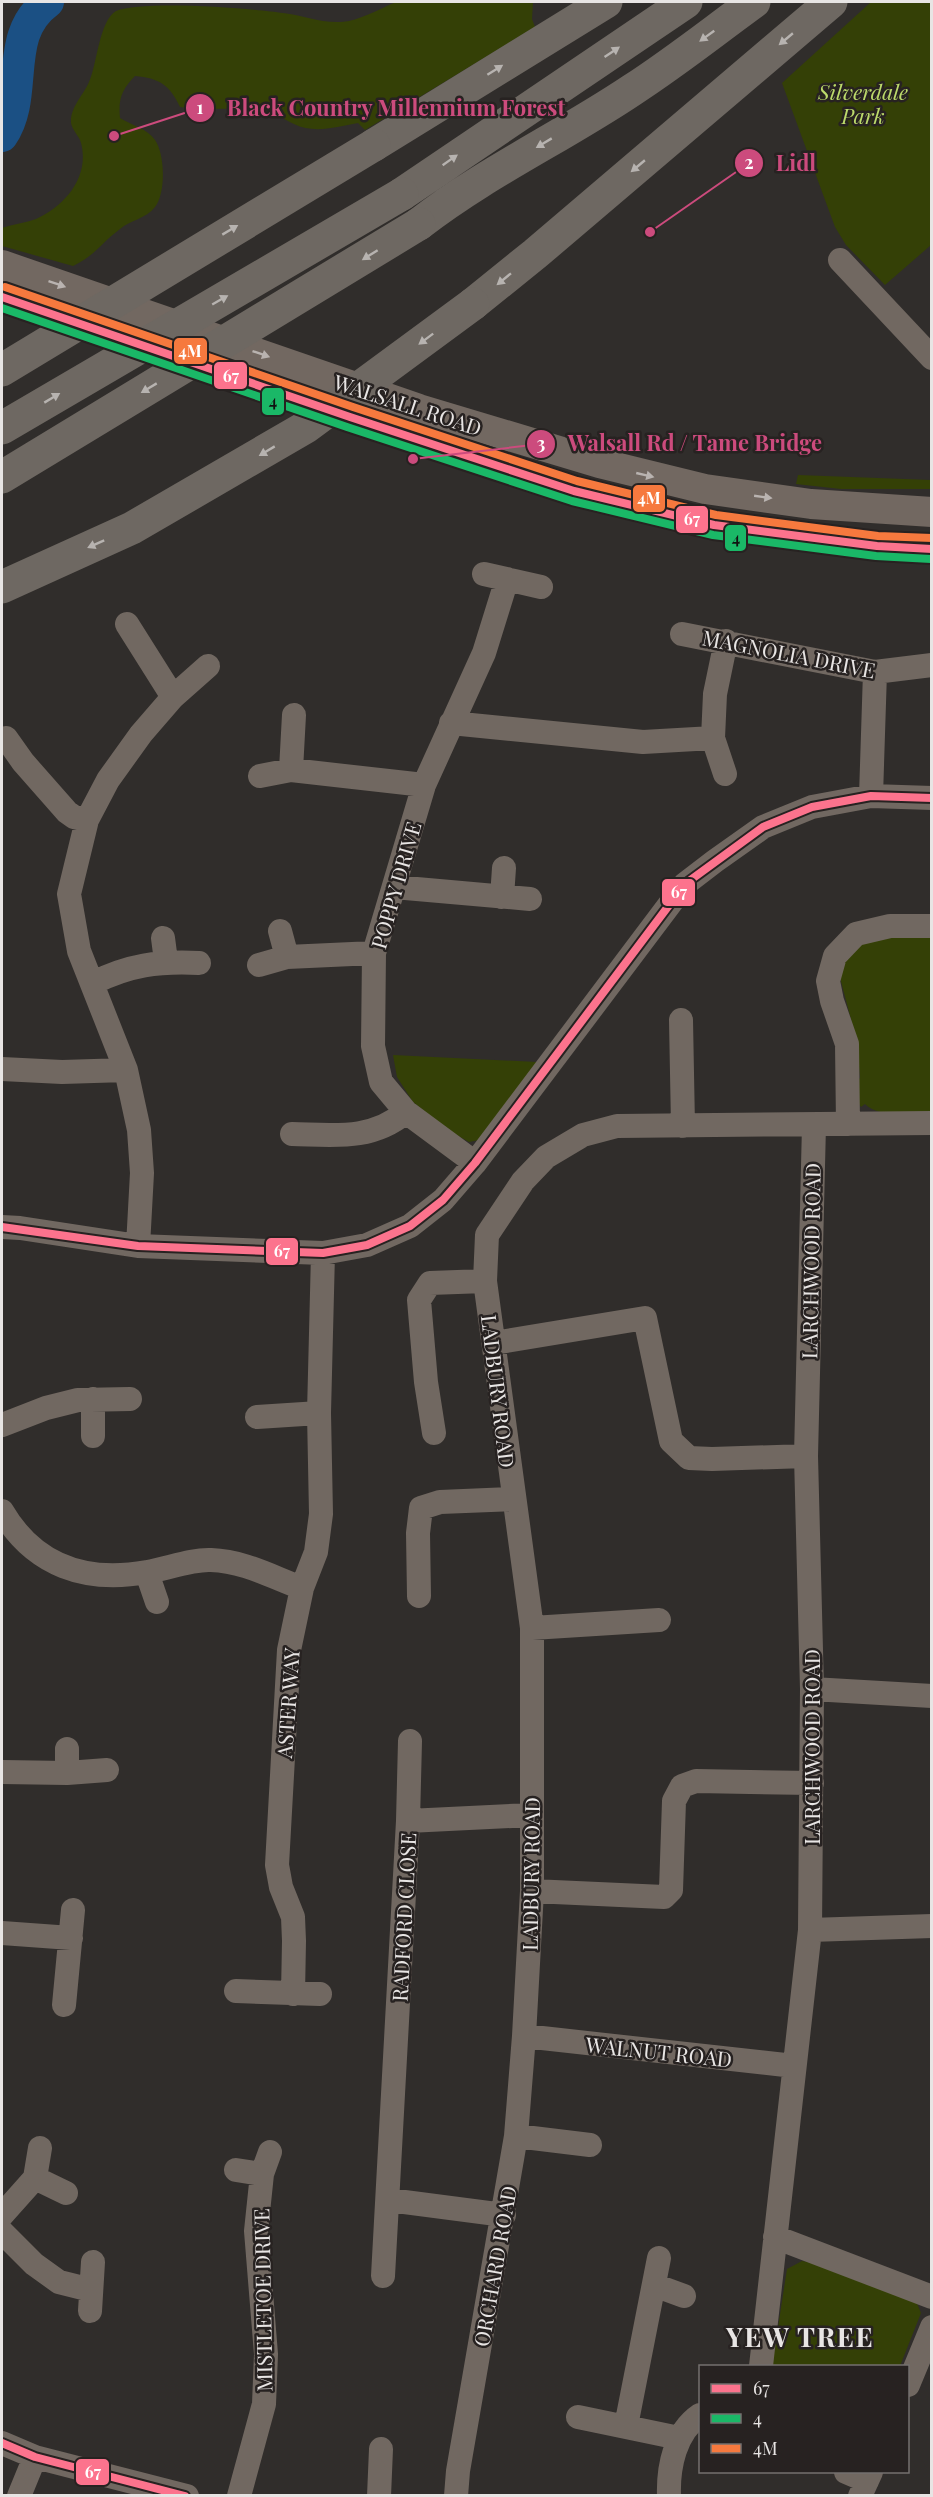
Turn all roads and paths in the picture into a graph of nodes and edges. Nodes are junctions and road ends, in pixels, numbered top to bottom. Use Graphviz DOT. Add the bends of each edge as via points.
graph roads {
  1 [pos="686,2"];
  2 [pos="754,2"];
  3 [pos="831,2"];
  4 [pos="603,3"];
  5 [pos="840,260"];
  6 [pos="2,264"];
  7 [pos="2,297"];
  8 [pos="932,358"];
  9 [pos="2,370"];
  10 [pos="2,428"];
  11 [pos="602,452"];
  12 [pos="2,477"];
  13 [pos="592,496"];
  14 [pos="932,512"];
  15 [pos="932,549"];
  16 [pos="541,586"];
  17 [pos="2,587"];
  18 [pos="126,624"];
  19 [pos="682,634"];
  20 [pos="726,641"];
  21 [pos="932,665"];
  22 [pos="208,666"];
  23 [pos="875,672"];
  24 [pos="173,697"];
  25 [pos="294,715"];
  26 [pos="450,723"];
  27 [pos="6,738"];
  28 [pos="713,738"];
  29 [pos="12,766"];
  30 [pos="291,770"];
  31 [pos="725,774"];
  32 [pos="260,776"];
  33 [pos="424,785"];
  34 [pos="871,796"];
  35 [pos="932,798"];
  36 [pos="87,820"];
  37 [pos="504,868"];
  38 [pos="394,886"];
  39 [pos="502,897"];
  40 [pos="530,899"];
  41 [pos="932,926"];
  42 [pos="280,931"];
  43 [pos="374,953"];
  44 [pos="286,957"];
  45 [pos="199,963"];
  46 [pos="259,965"];
  47 [pos="93,983"];
  48 [pos="681,1020"];
  49 [pos="2,1069"];
  50 [pos="126,1070"];
  51 [pos="406,1112"];
  52 [pos="932,1123"];
  53 [pos="848,1124"];
  54 [pos="814,1125"];
  55 [pos="683,1126"];
  56 [pos="292,1134"];
  57 [pos="475,1163"];
  58 [pos="2,1227"];
  59 [pos="138,1246"];
  60 [pos="323,1253"];
  61 [pos="485,1281"];
  62 [pos="494,1343"];
  63 [pos="93,1399"];
  64 [pos="130,1399"];
  65 [pos="319,1413"];
  66 [pos="257,1417"];
  67 [pos="2,1425"];
  68 [pos="434,1433"];
  69 [pos="93,1436"];
  70 [pos="806,1455"];
  71 [pos="513,1499"];
  72 [pos="2,1511"];
  73 [pos="147,1573"];
  74 [pos="302,1588"];
  75 [pos="419,1596"];
  76 [pos="157,1602"];
  77 [pos="659,1620"];
  78 [pos="532,1628"];
  79 [pos="812,1689"];
  80 [pos="932,1696"];
  81 [pos="410,1741"];
  82 [pos="67,1749"];
  83 [pos="107,1770"];
  84 [pos="2,1772"];
  85 [pos="67,1773"];
  86 [pos="812,1783"];
  87 [pos="531,1815"];
  88 [pos="408,1821"];
  89 [pos="532,1891"];
  90 [pos="73,1910"];
  91 [pos="932,1926"];
  92 [pos="810,1930"];
  93 [pos="2,1933"];
  94 [pos="71,1938"];
  95 [pos="236,1991"];
  96 [pos="293,1994"];
  97 [pos="320,1994"];
  98 [pos="64,2005"];
  99 [pos="524,2036"];
  100 [pos="794,2066"];
  101 [pos="516,2136"];
  102 [pos="590,2145"];
  103 [pos="40,2148"];
  104 [pos="236,2170"];
  105 [pos="35,2178"];
  106 [pos="66,2193"];
  107 [pos="389,2200"];
  108 [pos="2,2215"];
  109 [pos="504,2215"];
  110 [pos="2,2232"];
  111 [pos="776,2237"];
  112 [pos="659,2258"];
  113 [pos="93,2262"];
  114 [pos="383,2276"];
  115 [pos="654,2285"];
  116 [pos="684,2296"];
  117 [pos="932,2297"];
  118 [pos="932,2327"];
  119 [pos="761,2365"];
  120 [pos="909,2383"];
  121 [pos="699,2416"];
  122 [pos="578,2417"];
  123 [pos="626,2426"];
  124 [pos="679,2438"];
  125 [pos="2,2443"];
  126 [pos="381,2450"];
  127 [pos="34,2457"];
  128 [pos="19,2496"];
  129 [pos="187,2496"];
  130 [pos="239,2496"];
  131 [pos="379,2496"];
  132 [pos="456,2496"];
  133 [pos="669,2496"];
  10 -- 1 [label="highway, one-way, bridge" via="402,194"];
  2 -- 12 [label="highway, one-way, bridge" via="632,91 487,176 420,224"];
  3 -- 17 [label="highway, one-way, bridge" via="535,254 306,427 132,528"];
  9 -- 4 [label="highway, one-way, bridge"];
  5 -- 8 [label="street"];
  6 -- 11 [label="main road, WALSALL ROAD, one-way" via="419,408"];
  7 -- 13 [label="main road, WALSALL ROAD"];
  11 -- 13 [label="main road"];
  11 -- 14 [label="main road, WALSALL ROAD, one-way" via="705,489 811,504"];
  13 -- 15 [label="main road, WALSALL ROAD" via="714,525 877,546"];
  16 -- 26 [label="street, POPPY DRIVE" via="496,576 484,653"];
  18 -- 24 [label="street"];
  19 -- 20 [label="street, MAGNOLIA DRIVE"];
  20 -- 23 [label="street, MAGNOLIA DRIVE"];
  20 -- 28 [label="street" via="715,694"];
  21 -- 23 [label="street, MAGNOLIA DRIVE"];
  22 -- 24 [label="street"];
  23 -- 34 [label="street"];
  24 -- 36 [label="street" via="108,780"];
  25 -- 30 [label="street"];
  26 -- 28 [label="street" via="643,742"];
  26 -- 33 [label="street, POPPY DRIVE"];
  27 -- 29 [label="street"];
  28 -- 31 [label="street"];
  29 -- 36 [label="street" via="67,812"];
  30 -- 32 [label="street"];
  30 -- 33 [label="street"];
  33 -- 38 [label="street, POPPY DRIVE"];
  34 -- 35 [label="street"];
  34 -- 57 [label="street" via="812,807 763,827 686,884"];
  36 -- 47 [label="street" via="69,894 79,951"];
  37 -- 39 [label="street"];
  38 -- 39 [label="street"];
  38 -- 43 [label="street, POPPY DRIVE"];
  39 -- 40 [label="street"];
  41 -- 53 [label="street" via="890,926 856,934 835,956 828,981 847,1044"];
  42 -- 44 [label="street"];
  43 -- 44 [label="street"];
  43 -- 51 [label="street, POPPY DRIVE" via="373,1046 381,1082"];
  44 -- 46 [label="street"];
  45 -- 47 [label="street" via="165,950"];
  47 -- 50 [label="street"];
  48 -- 55 [label="street"];
  49 -- 50 [label="street"];
  50 -- 59 [label="street" via="139,1130 142,1173"];
  51 -- 56 [label="street" via="391,1124 340,1143"];
  51 -- 57 [label="street, POPPY DRIVE"];
  52 -- 53 [label="street, LADBURY ROAD"];
  53 -- 54 [label="street, LADBURY ROAD"];
  54 -- 55 [label="street, LADBURY ROAD"];
  54 -- 70 [label="street, LARCHWOOD ROAD"];
  55 -- 61 [label="street, LADBURY ROAD" via="617,1126 583,1135 546,1157 523,1181 487,1235"];
  57 -- 60 [label="street" via="443,1200 410,1226 367,1245"];
  58 -- 59 [label="street"];
  59 -- 60 [label="street"];
  60 -- 65 [label="street, ASTER WAY"];
  61 -- 62 [label="street, LADBURY ROAD"];
  61 -- 68 [label="street" via="430,1283 419,1300"];
  62 -- 70 [label="street" via="645,1318 671,1441 689,1458"];
  62 -- 71 [label="street, LADBURY ROAD"];
  63 -- 64 [label="street"];
  63 -- 67 [label="street" via="46,1408"];
  63 -- 69 [label="street"];
  65 -- 66 [label="street"];
  65 -- 74 [label="street, ASTER WAY" via="321,1514 316,1552"];
  70 -- 79 [label="street, LARCHWOOD ROAD"];
  71 -- 75 [label="street" via="440,1502 421,1508"];
  71 -- 78 [label="street, LADBURY ROAD"];
  72 -- 73 [label="street" via="8,1523 59,1567 89,1574"];
  73 -- 74 [label="street" via="209,1560 259,1569"];
  73 -- 76 [label="street"];
  74 -- 96 [label="street, ASTER WAY" via="289,1650 278,1865 292,1917"];
  77 -- 78 [label="street"];
  78 -- 87 [label="street, LADBURY ROAD"];
  79 -- 80 [label="street"];
  79 -- 86 [label="street, LARCHWOOD ROAD"];
  81 -- 88 [label="street, RADFORD CLOSE"];
  82 -- 85 [label="street"];
  83 -- 85 [label="street"];
  84 -- 85 [label="street"];
  86 -- 89 [label="street" via="696,1781 682,1786 674,1801 671,1890 664,1897"];
  86 -- 92 [label="street, LARCHWOOD ROAD"];
  87 -- 88 [label="street, RADFORD CLOSE"];
  87 -- 89 [label="street, LADBURY ROAD"];
  88 -- 107 [label="street, RADFORD CLOSE"];
  89 -- 99 [label="street, LADBURY ROAD"];
  90 -- 94 [label="street"];
  91 -- 92 [label="street"];
  92 -- 100 [label="street, LARCHWOOD ROAD"];
  93 -- 94 [label="street"];
  94 -- 98 [label="street"];
  95 -- 96 [label="street"];
  96 -- 97 [label="street"];
  99 -- 100 [label="street, WALNUT ROAD"];
  99 -- 101 [label="street, ORCHARD ROAD"];
  100 -- 111 [label="street, LARCHWOOD ROAD"];
  101 -- 102 [label="street"];
  101 -- 109 [label="street, ORCHARD ROAD"];
  103 -- 105 [label="street"];
  104 -- 130 [label="street, MISTLETOE DRIVE" via="266,2163 256,2231 266,2354 264,2403"];
  105 -- 106 [label="street"];
  105 -- 108 [label="street"];
  107 -- 109 [label="street"];
  107 -- 114 [label="street, RADFORD CLOSE"];
  109 -- 132 [label="street, ORCHARD ROAD"];
  110 -- 113 [label="street" via="34,2264 90,2300"];
  111 -- 117 [label="street"];
  111 -- 119 [label="street, LARCHWOOD ROAD"];
  112 -- 115 [label="street"];
  115 -- 116 [label="street"];
  115 -- 123 [label="street"];
  118 -- 120 [label="street"];
  121 -- 124 [label="street"];
  122 -- 123 [label="street"];
  123 -- 124 [label="street"];
  124 -- 133 [label="street"];
  125 -- 127 [label="street"];
  126 -- 131 [label="street"];
  127 -- 128 [label="street"];
  127 -- 129 [label="street"];
}
